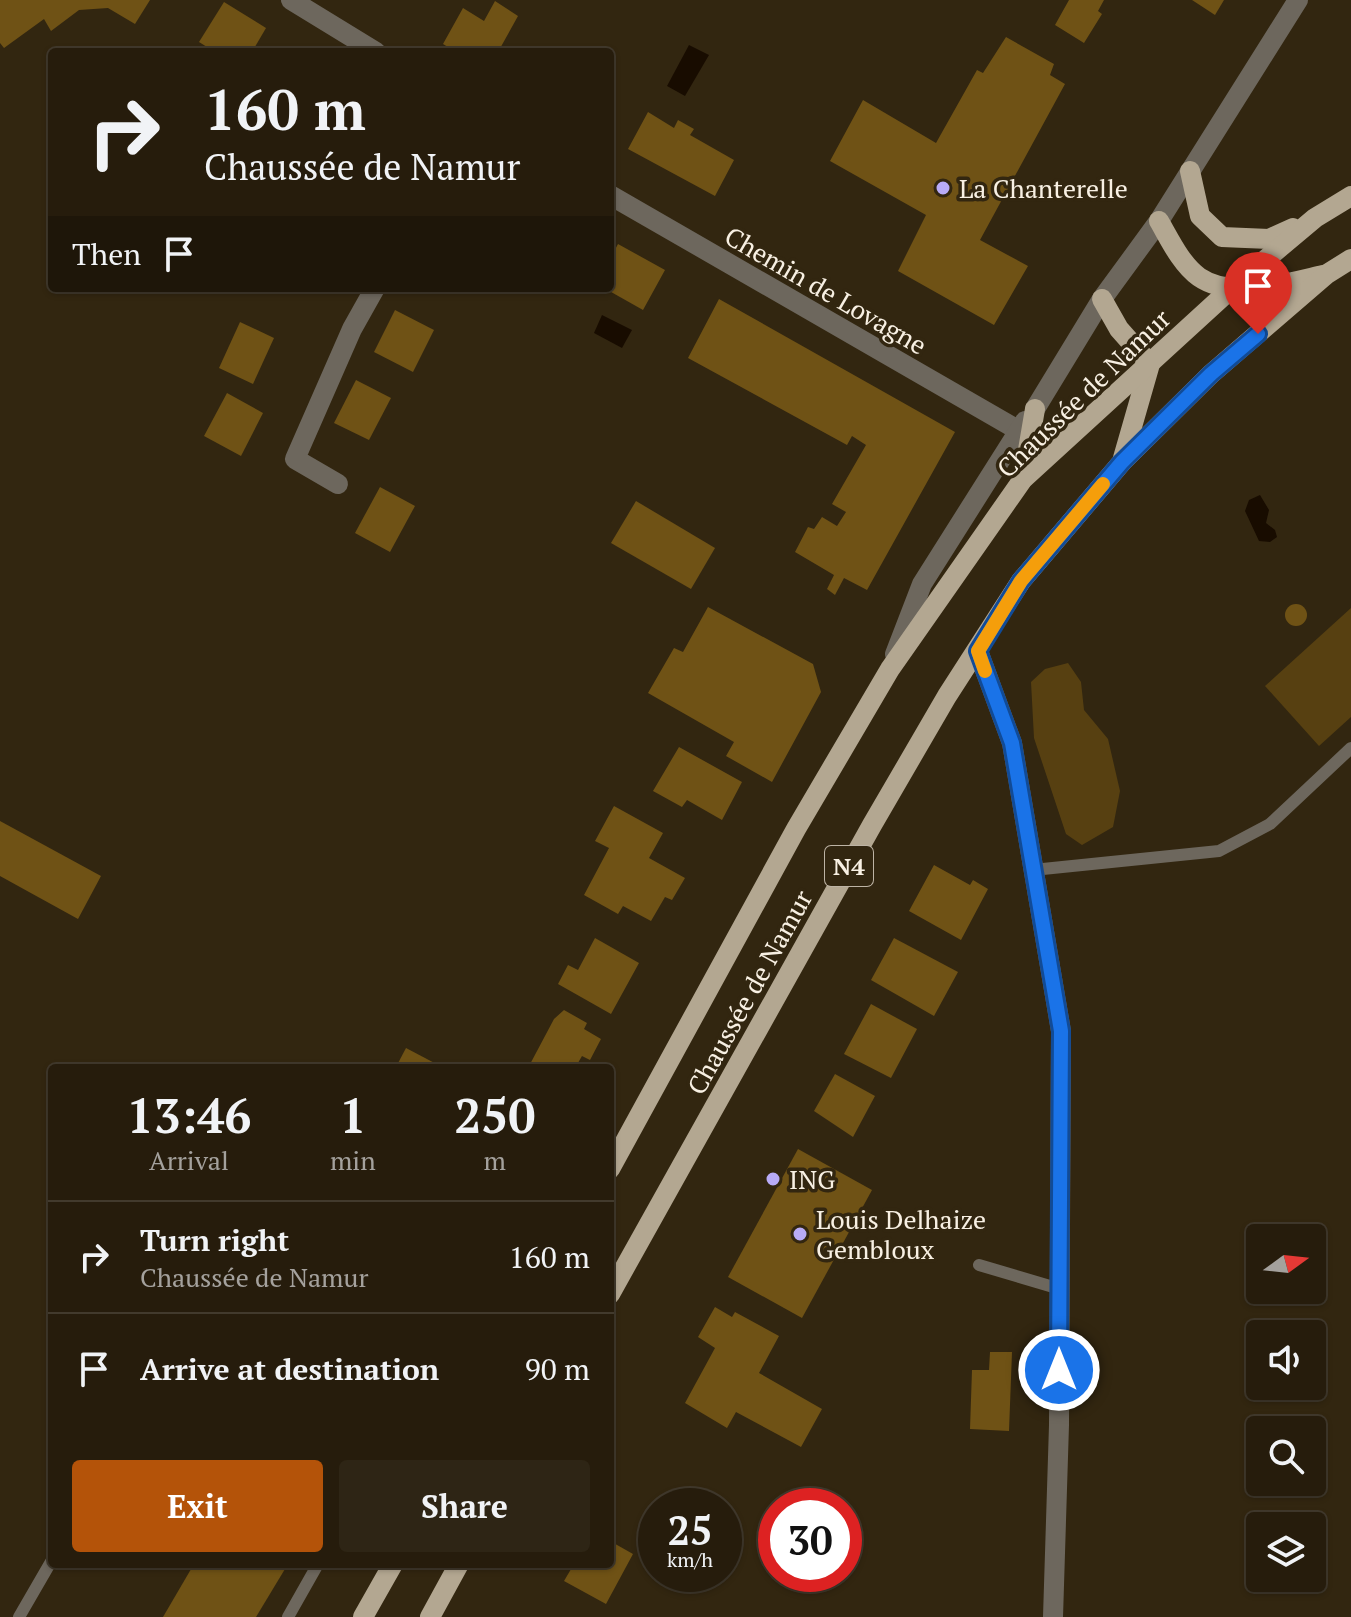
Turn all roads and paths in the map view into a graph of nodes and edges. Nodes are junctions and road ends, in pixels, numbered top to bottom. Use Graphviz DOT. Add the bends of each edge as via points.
graph roads {
  1 [pos="291,0"];
  2 [pos="1298,0"];
  3 [pos="369,48"];
  4 [pos="1190,171"];
  5 [pos="1351,196"];
  6 [pos="614,197"];
  7 [pos="1315,218"];
  8 [pos="1159,221"];
  9 [pos="1351,259"];
  10 [pos="1327,274"];
  11 [pos="1233,287"];
  12 [pos="373,292"];
  13 [pos="1102,299"];
  14 [pos="1150,364"];
  15 [pos="1035,409"];
  16 [pos="1018,430"];
  17 [pos="1122,462"];
  18 [pos="1023,479"];
  19 [pos="338,484"];
  20 [pos="978,651"];
  21 [pos="890,669"];
  22 [pos="1351,748"];
  23 [pos="1033,870"];
  24 [pos="614,1162"];
  25 [pos="979,1265"];
  26 [pos="614,1287"];
  27 [pos="1060,1289"];
  28 [pos="48,1567"];
  29 [pos="316,1568"];
  30 [pos="391,1568"];
  31 [pos="457,1568"];
  32 [pos="19,1617"];
  33 [pos="288,1617"];
  34 [pos="363,1617"];
  35 [pos="430,1617"];
  36 [pos="1053,1617"];
  1 -- 3 [label="street"];
  2 -- 4 [label="street"];
  4 -- 7 [label="main road" via="1200,216 1222,237 1269,239"];
  4 -- 8 [label="street"];
  5 -- 7 [label="main road, Chaussée de Namur / N4"];
  6 -- 16 [label="street, Chemin de Lovagne"];
  7 -- 11 [label="main road, Chaussée de Namur / N4"];
  8 -- 11 [label="main road" via="1177,253 1200,278"];
  8 -- 13 [label="street"];
  9 -- 10 [label="main road, Chaussée de Namur / N4"];
  10 -- 11 [label="main road" via="1280,285"];
  10 -- 17 [label="main road, Chaussée de Namur / N4" via="1211,374"];
  11 -- 14 [label="main road, Chaussée de Namur / N4"];
  12 -- 19 [label="street" via="295,459"];
  13 -- 14 [label="main road" via="1119,329"];
  13 -- 15 [label="street"];
  14 -- 17 [label="main road"];
  14 -- 18 [label="main road, Chaussée de Namur / N4"];
  15 -- 16 [label="street"];
  15 -- 18 [label="main road"];
  16 -- 21 [label="street" via="922,584"];
  17 -- 20 [label="main road, Chaussée de Namur / N4" via="1021,581"];
  18 -- 21 [label="main road, Chaussée de Namur / N4"];
  20 -- 23 [label="street" via="1012,743"];
  20 -- 26 [label="main road, Chaussée de Namur / N4" via="872,825"];
  21 -- 24 [label="main road, Chaussée de Namur / N4"];
  22 -- 23 [label="lane" via="1270,824 1219,851"];
  23 -- 27 [label="street" via="1061,1031"];
  25 -- 27 [label="lane"];
  27 -- 36 [label="street"];
  28 -- 32 [label="lane"];
  29 -- 33 [label="lane"];
  30 -- 34 [label="main road"];
  31 -- 35 [label="main road"];
}
